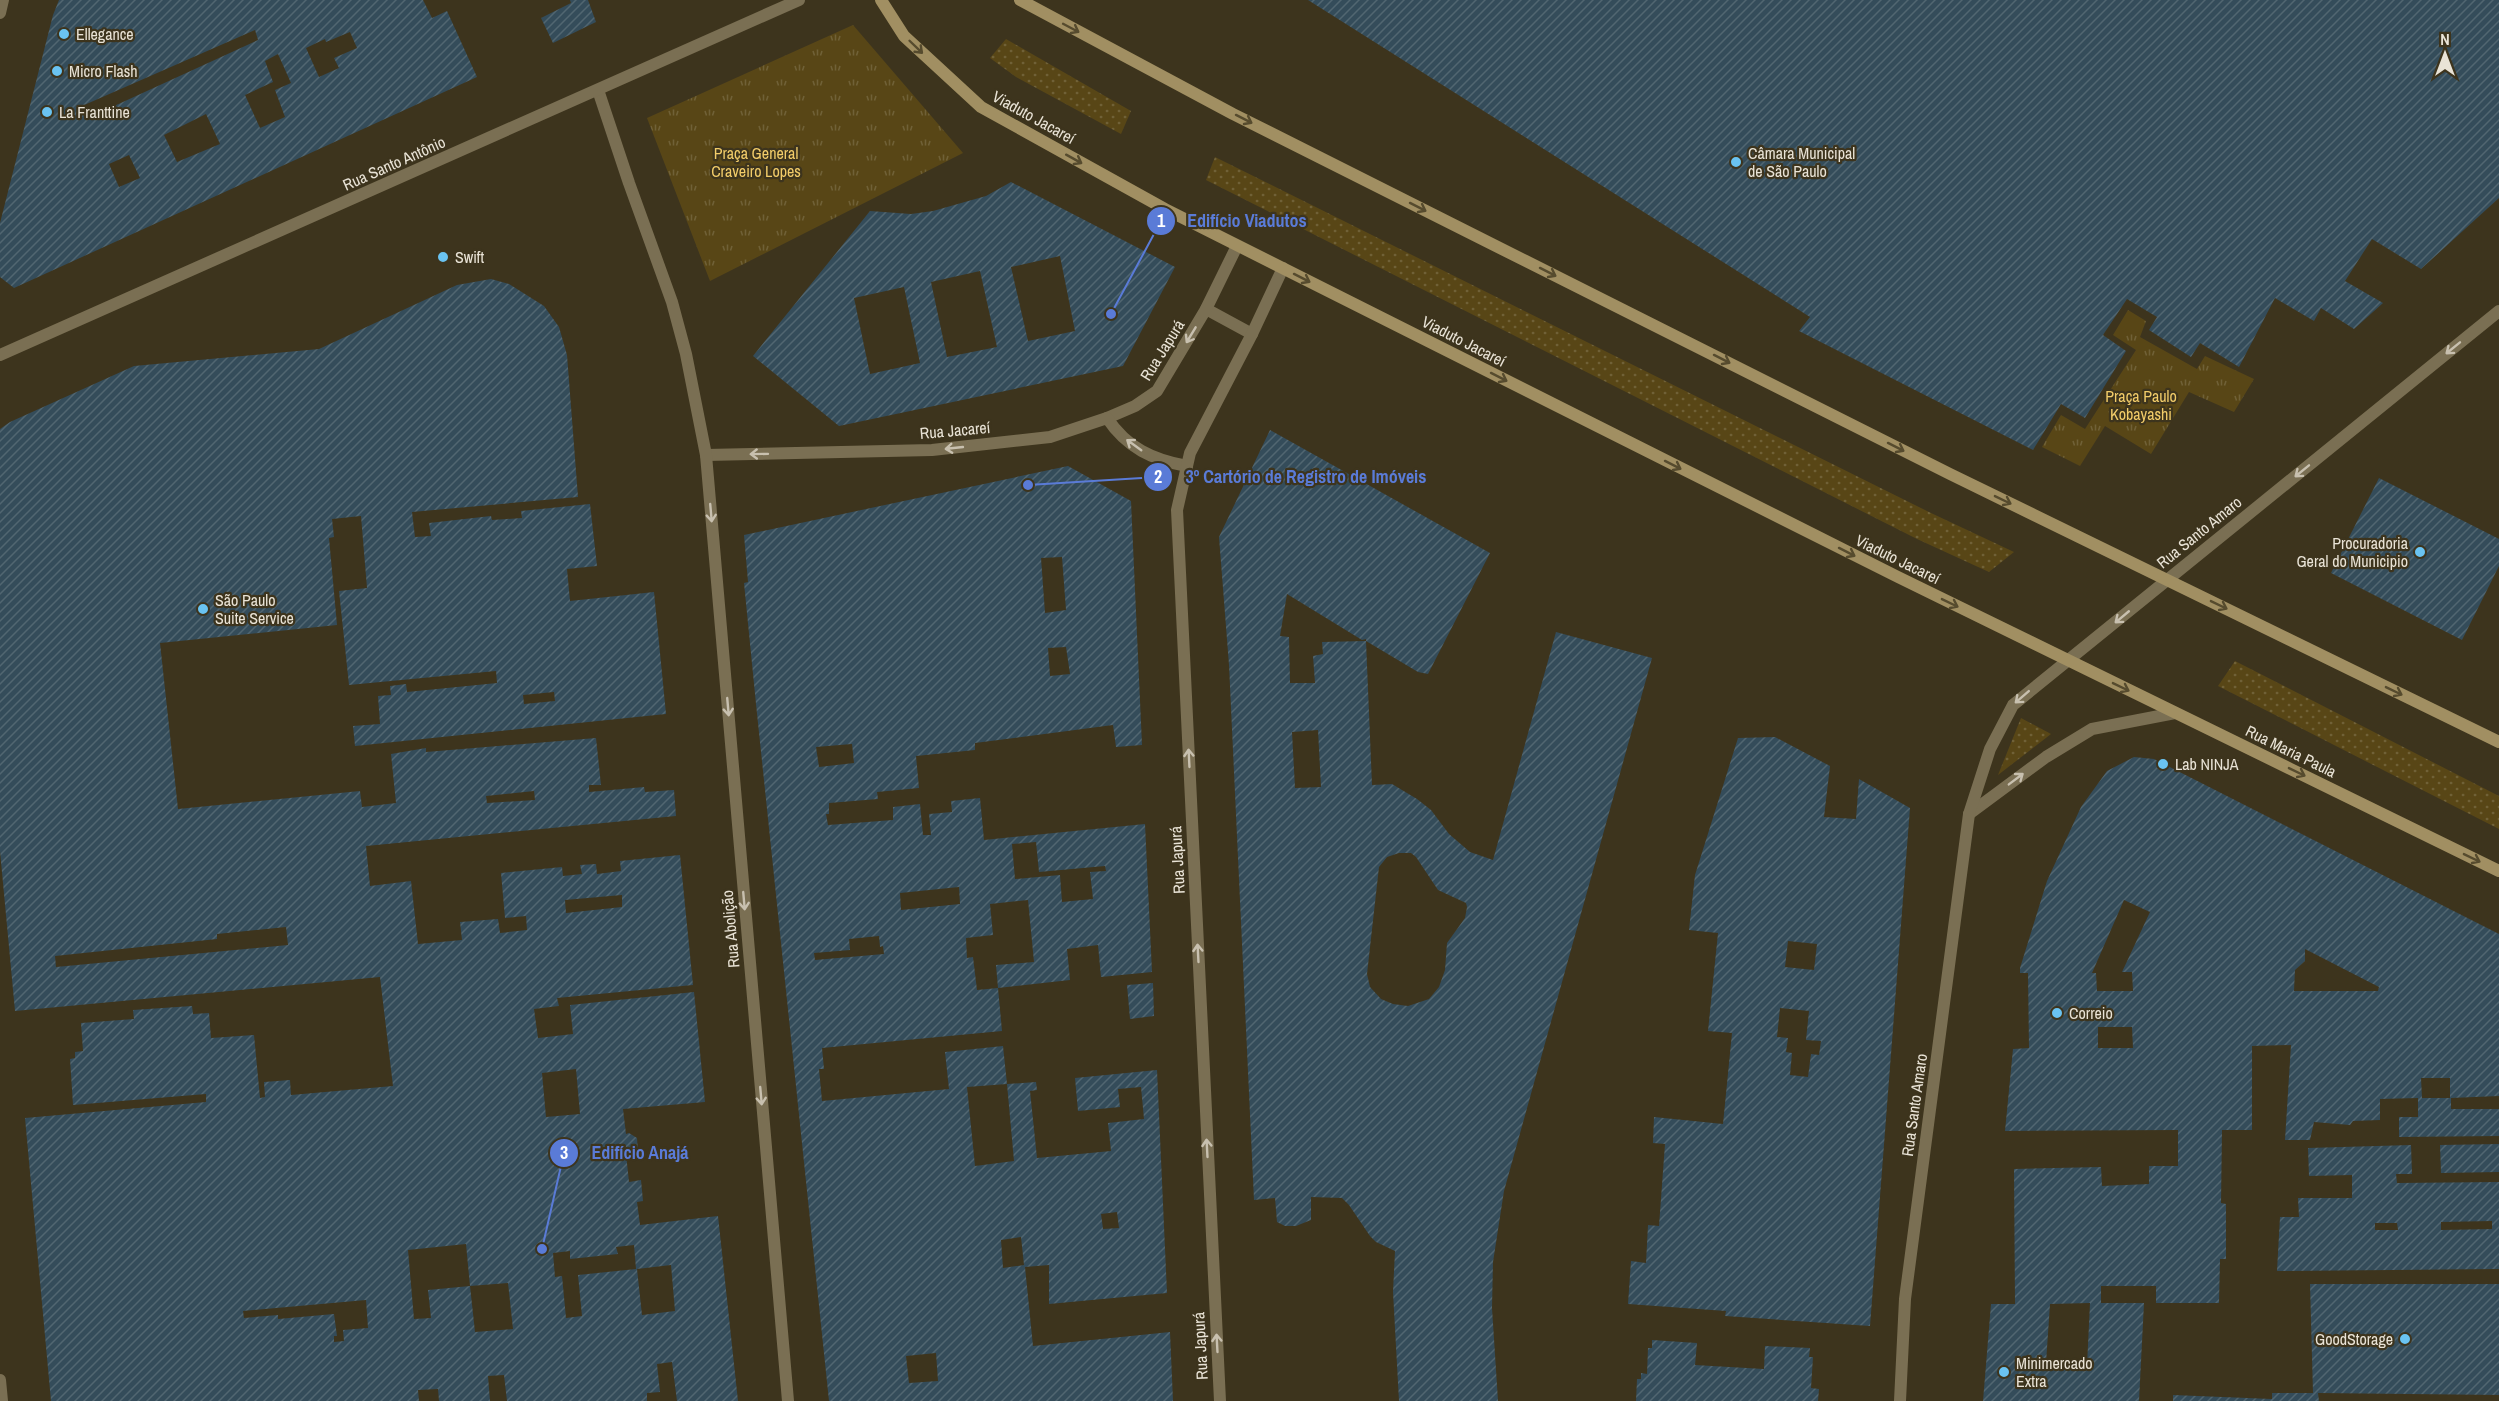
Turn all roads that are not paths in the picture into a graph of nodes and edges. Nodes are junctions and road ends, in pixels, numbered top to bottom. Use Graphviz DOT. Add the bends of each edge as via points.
graph roads {
  1 [pos="3,0"];
  2 [pos="800,0"];
  3 [pos="881,0"];
  4 [pos="1020,0"];
  5 [pos="0,13"];
  6 [pos="598,90"];
  7 [pos="1237,246"];
  8 [pos="1282,268"];
  9 [pos="1206,309"];
  10 [pos="2499,311"];
  11 [pos="1252,334"];
  12 [pos="0,355"];
  13 [pos="1107,418"];
  14 [pos="706,455"];
  15 [pos="1187,466"];
  16 [pos="2167,579"];
  17 [pos="2069,662"];
  18 [pos="2175,713"];
  19 [pos="2499,742"];
  20 [pos="1969,814"];
  21 [pos="2499,871"];
  22 [pos="0,1380"];
  23 [pos="2,1401"];
  24 [pos="788,1401"];
  25 [pos="1220,1401"];
  26 [pos="1900,1401"];
  1 -- 5 [label="street"];
  2 -- 6 [label="street, Rua Santo Antônio"];
  3 -- 7 [label="main road, Viaduto Jacareí, one-way" via="904,36 981,107"];
  4 -- 16 [label="main road, one-way" via="1233,114"];
  6 -- 12 [label="street, Rua Santo Antônio"];
  6 -- 14 [label="street" via="672,302"];
  7 -- 8 [label="main road, Viaduto Jacareí"];
  7 -- 9 [label="street, Rua Japurá"];
  8 -- 11 [label="street, Rua Japurá"];
  8 -- 17 [label="main road, Viaduto Jacareí, one-way"];
  9 -- 11 [label="street"];
  9 -- 13 [label="street, Rua Japurá, one-way" via="1157,392"];
  10 -- 16 [label="street, Rua Santo Amaro, one-way"];
  11 -- 15 [label="street, Rua Japurá" via="1190,453"];
  13 -- 14 [label="street, Rua Jacareí, one-way" via="1050,437 932,450"];
  15 -- 13 [label="street, one-way" via="1162,462 1146,454"];
  14 -- 24 [label="street, Rua Abolição, one-way"];
  25 -- 15 [label="street, Rua Japurá, one-way" via="1178,510"];
  16 -- 17 [label="street, Rua Santo Amaro, one-way"];
  16 -- 19 [label="main road, one-way"];
  17 -- 18 [label="main road, Rua Maria Paula, one-way"];
  17 -- 20 [label="street, Rua Santo Amaro, one-way" via="2013,705 1990,749"];
  20 -- 18 [label="street, one-way" via="2046,757 2092,729"];
  18 -- 21 [label="main road, Rua Maria Paula, one-way"];
  20 -- 26 [label="street, Rua Santo Amaro" via="1905,1299"];
  22 -- 23 [label="street"];
}
